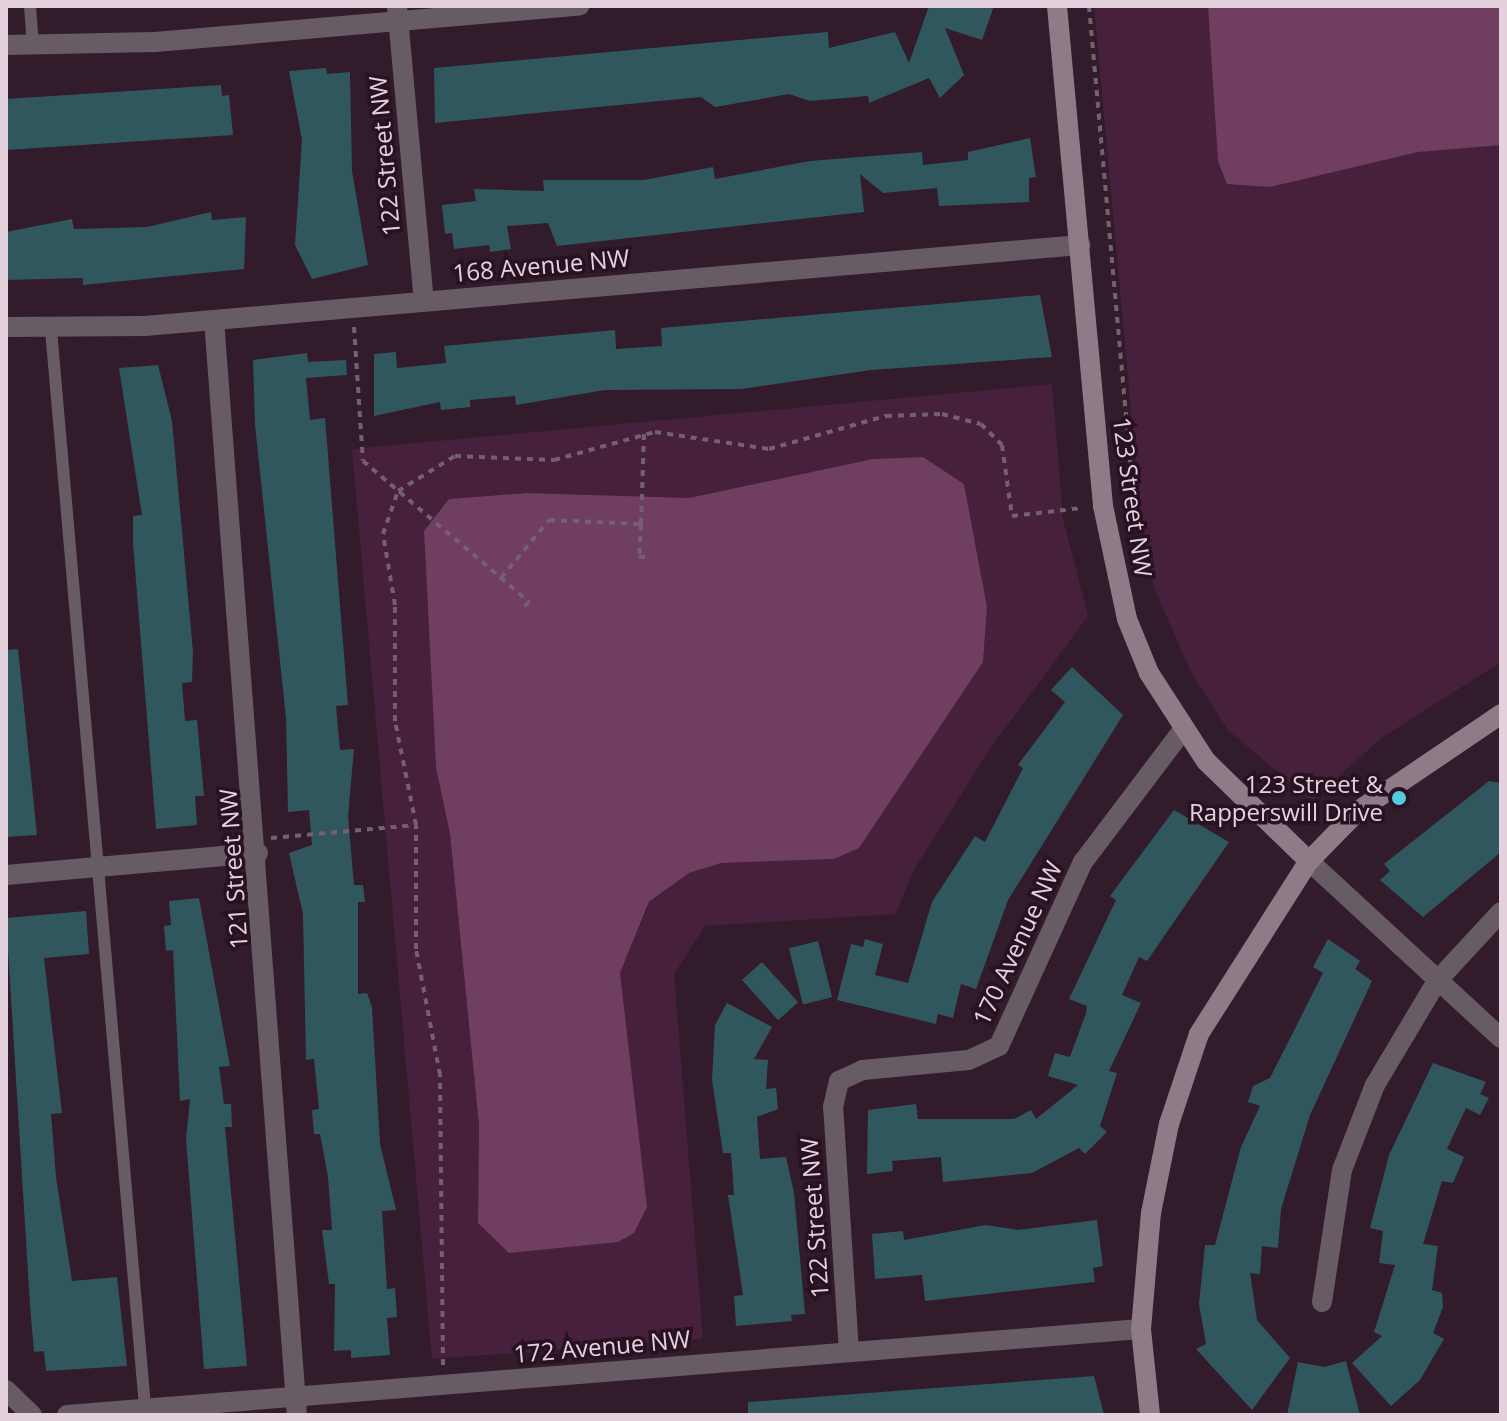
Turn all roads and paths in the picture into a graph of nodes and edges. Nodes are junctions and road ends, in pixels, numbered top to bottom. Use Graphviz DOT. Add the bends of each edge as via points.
graph roads {
  1 [pos="30,6"];
  2 [pos="579,6"];
  3 [pos="1057,6"];
  4 [pos="1089,6"];
  5 [pos="398,14"];
  6 [pos="6,45"];
  7 [pos="33,47"];
  8 [pos="1080,245"];
  9 [pos="424,301"];
  10 [pos="352,308"];
  11 [pos="214,320"];
  12 [pos="6,327"];
  13 [pos="51,330"];
  14 [pos="644,433"];
  15 [pos="398,491"];
  16 [pos="1103,506"];
  17 [pos="641,524"];
  18 [pos="649,557"];
  19 [pos="501,578"];
  20 [pos="523,608"];
  21 [pos="1501,714"];
  22 [pos="1183,730"];
  23 [pos="416,825"];
  24 [pos="258,846"];
  25 [pos="1309,861"];
  26 [pos="96,867"];
  27 [pos="6,875"];
  28 [pos="1501,912"];
  29 [pos="1437,981"];
  30 [pos="1501,1038"];
  31 [pos="839,1081"];
  32 [pos="1322,1302"];
  33 [pos="1141,1329"];
  34 [pos="849,1352"];
  35 [pos="444,1385"];
  36 [pos="297,1406"];
  37 [pos="145,1407"];
  38 [pos="67,1415"];
  39 [pos="1150,1415"];
  1 -- 7 [label="lane"];
  2 -- 5 [label="street"];
  3 -- 8 [label="street, 123 Street NW"];
  4 -- 16 [label="path" via="1134,504"];
  5 -- 7 [label="street"];
  5 -- 9 [label="street, 122 Street NW"];
  6 -- 7 [label="street"];
  8 -- 9 [label="street, 168 Avenue NW"];
  8 -- 16 [label="street, 123 Street NW"];
  9 -- 10 [label="street, 168 Avenue NW"];
  10 -- 11 [label="street, 168 Avenue NW"];
  10 -- 15 [label="path" via="363,461"];
  11 -- 13 [label="street, 168 Avenue NW"];
  11 -- 24 [label="street, 121 Street NW"];
  12 -- 13 [label="street, 168 Avenue NW"];
  13 -- 26 [label="lane"];
  14 -- 15 [label="path" via="554,460 455,456"];
  14 -- 16 [label="path" via="769,449 886,416 942,414 981,424 1002,445 1012,516"];
  14 -- 17 [label="path"];
  15 -- 19 [label="path"];
  15 -- 23 [label="path" via="383,534 395,605 395,721"];
  16 -- 22 [label="street, 123 Street NW" via="1127,619"];
  17 -- 18 [label="path" via="639,557"];
  17 -- 19 [label="path" via="549,520"];
  19 -- 20 [label="path" via="529,602"];
  21 -- 25 [label="street" via="1358,811"];
  22 -- 25 [label="street, 123 Street NW" via="1232,791"];
  22 -- 31 [label="street, 170 Avenue NW" via="1083,862 999,1046 969,1060 863,1070"];
  23 -- 24 [label="path"];
  23 -- 35 [label="path" via="414,930 440,1075"];
  24 -- 26 [label="street"];
  24 -- 36 [label="street, 121 Street NW"];
  25 -- 29 [label="street, 123 Street NW"];
  25 -- 33 [label="street" via="1225,986 1181,1078 1159,1163"];
  26 -- 27 [label="street"];
  26 -- 37 [label="lane"];
  28 -- 29 [label="street"];
  29 -- 30 [label="street, 123 Street NW"];
  29 -- 32 [label="street" via="1354,1129 1332,1213"];
  31 -- 34 [label="street, 122 Street NW" via="833,1107"];
  33 -- 34 [label="street, 172 Avenue NW"];
  33 -- 39 [label="street"];
  34 -- 35 [label="street, 172 Avenue NW"];
  35 -- 36 [label="street, 172 Avenue NW"];
  36 -- 37 [label="street, 172 Avenue NW"];
  37 -- 38 [label="street, 172 Avenue NW"];
}
